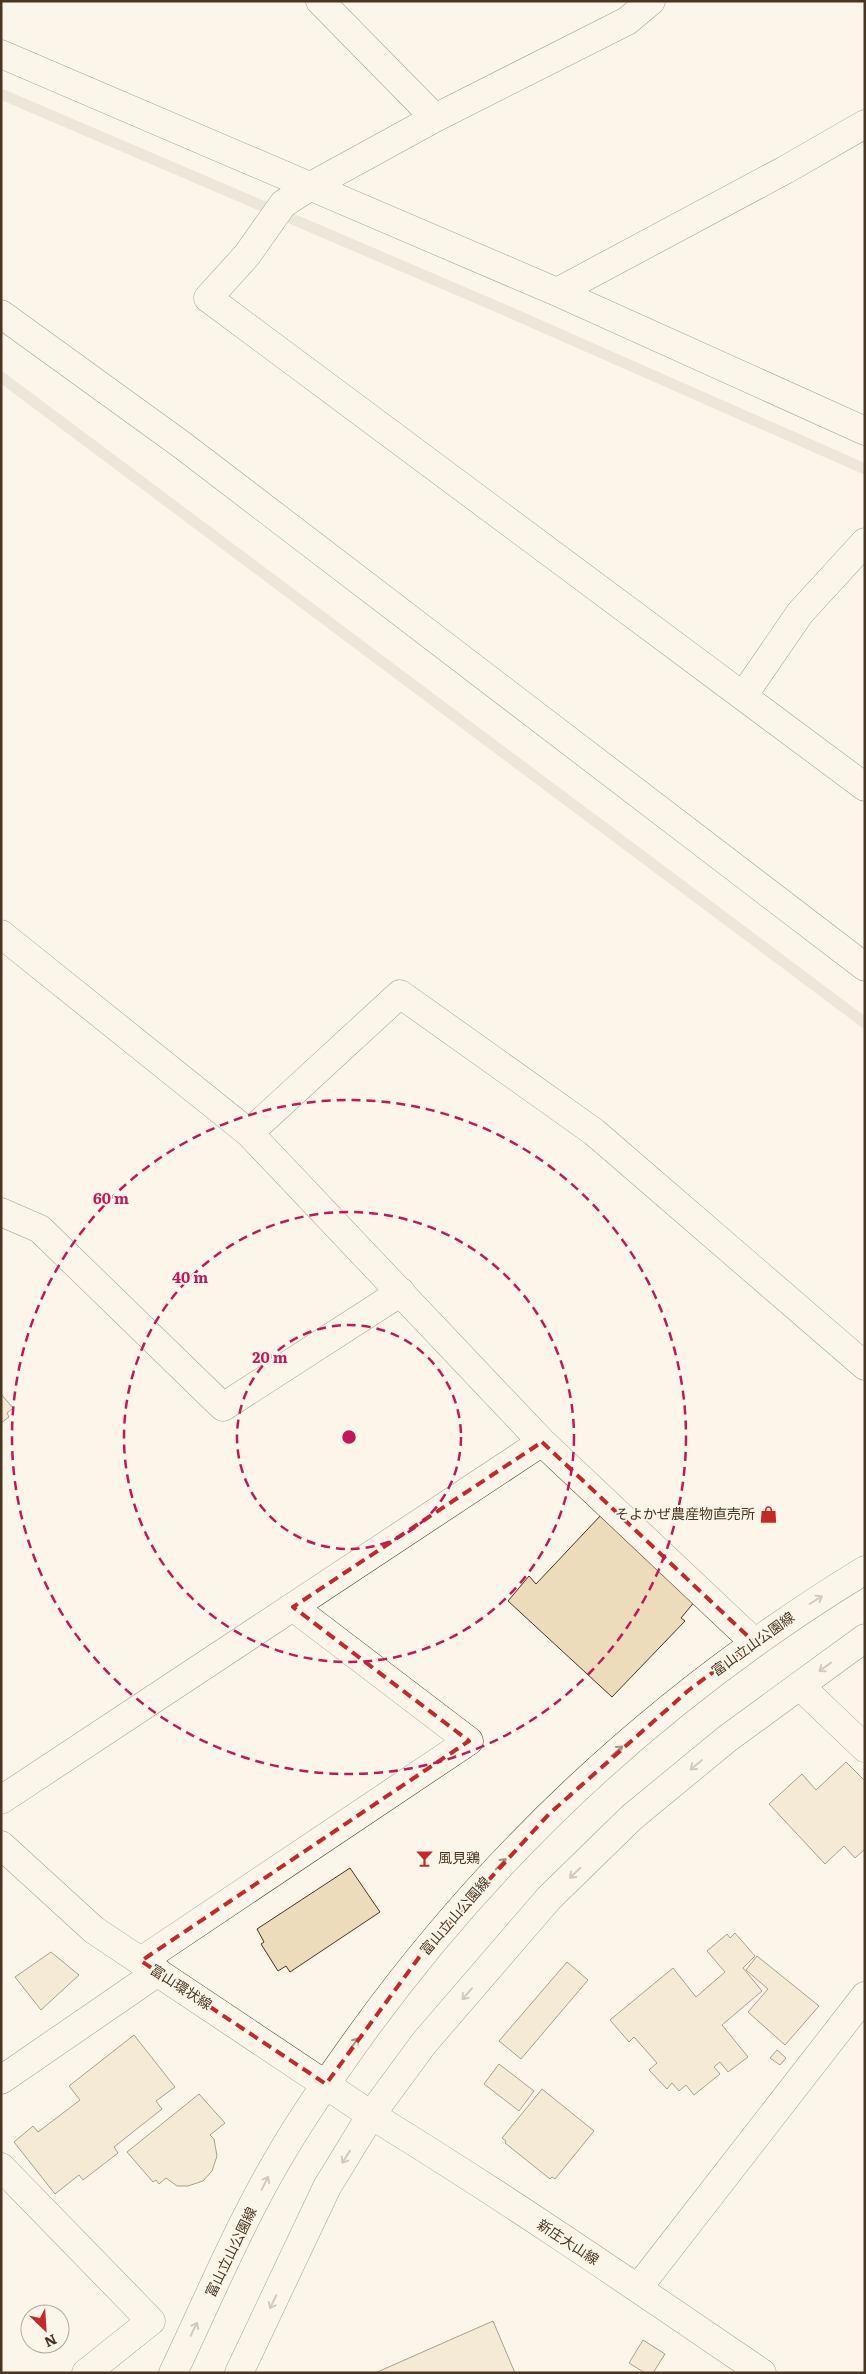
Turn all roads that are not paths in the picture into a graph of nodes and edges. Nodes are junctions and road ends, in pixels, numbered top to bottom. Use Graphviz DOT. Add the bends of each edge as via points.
graph roads {
  1 [pos="320,1"];
  2 [pos="651,1"];
  3 [pos="1,54"];
  4 [pos="435,118"];
  5 [pos="865,124"];
  6 [pos="309,187"];
  7 [pos="557,292"];
  8 [pos="1,314"];
  9 [pos="865,431"];
  10 [pos="865,542"];
  11 [pos="743,696"];
  12 [pos="865,787"];
  13 [pos="1,934"];
  14 [pos="865,967"];
  15 [pos="249,1132"];
  16 [pos="1,1212"];
  17 [pos="401,1292"];
  18 [pos="865,1366"];
  19 [pos="542,1442"];
  20 [pos="865,1570"];
  21 [pos="293,1607"];
  22 [pos="865,1638"];
  23 [pos="754,1642"];
  24 [pos="800,1686"];
  25 [pos="865,1748"];
  26 [pos="1,1800"];
  27 [pos="1,1845"];
  28 [pos="149,1967"];
  29 [pos="865,1996"];
  30 [pos="1,2080"];
  31 [pos="326,2084"];
  32 [pos="372,2116"];
  33 [pos="1,2167"];
  34 [pos="638,2288"];
  35 [pos="86,2373"];
  36 [pos="172,2373"];
  37 [pos="239,2373"];
  38 [pos="762,2373"];
  1 -- 4 [label="street"];
  2 -- 4 [label="street" via="627,21"];
  3 -- 6 [label="street"];
  4 -- 6 [label="street"];
  5 -- 7 [label="street" via="786,170"];
  6 -- 7 [label="street"];
  6 -- 11 [label="street" via="283,204 247,255 208,298"];
  7 -- 9 [label="street"];
  8 -- 14 [label="street" via="182,445"];
  10 -- 11 [label="street" via="800,613"];
  11 -- 12 [label="street"];
  13 -- 15 [label="street"];
  15 -- 17 [label="street"];
  15 -- 18 [label="street" via="400,994 594,1132"];
  16 -- 17 [label="street" via="40,1230 223,1406"];
  17 -- 19 [label="street"];
  19 -- 21 [label="street"];
  19 -- 23 [label="street"];
  23 -- 20 [label="street, 富山立山公園線, one-way"];
  21 -- 26 [label="street"];
  21 -- 28 [label="street" via="469,1741"];
  22 -- 24 [label="street, one-way"];
  31 -- 23 [label="street, 富山立山公園線, one-way" via="429,1945 537,1827 645,1727"];
  24 -- 25 [label="street"];
  24 -- 32 [label="street, one-way" via="728,1738 632,1818 549,1898 424,2043"];
  27 -- 28 [label="street, 富山環状線" via="94,1930"];
  28 -- 30 [label="street"];
  28 -- 31 [label="street, 富山環状線"];
  29 -- 34 [label="street"];
  31 -- 32 [label="street, 富山環状線"];
  36 -- 31 [label="street, 富山立山公園線, one-way" via="278,2159"];
  32 -- 34 [label="street, 新庄大山線"];
  32 -- 37 [label="street, one-way" via="327,2187"];
  33 -- 35 [label="street" via="151,2321"];
  34 -- 38 [label="street, 新庄大山線"];
}
